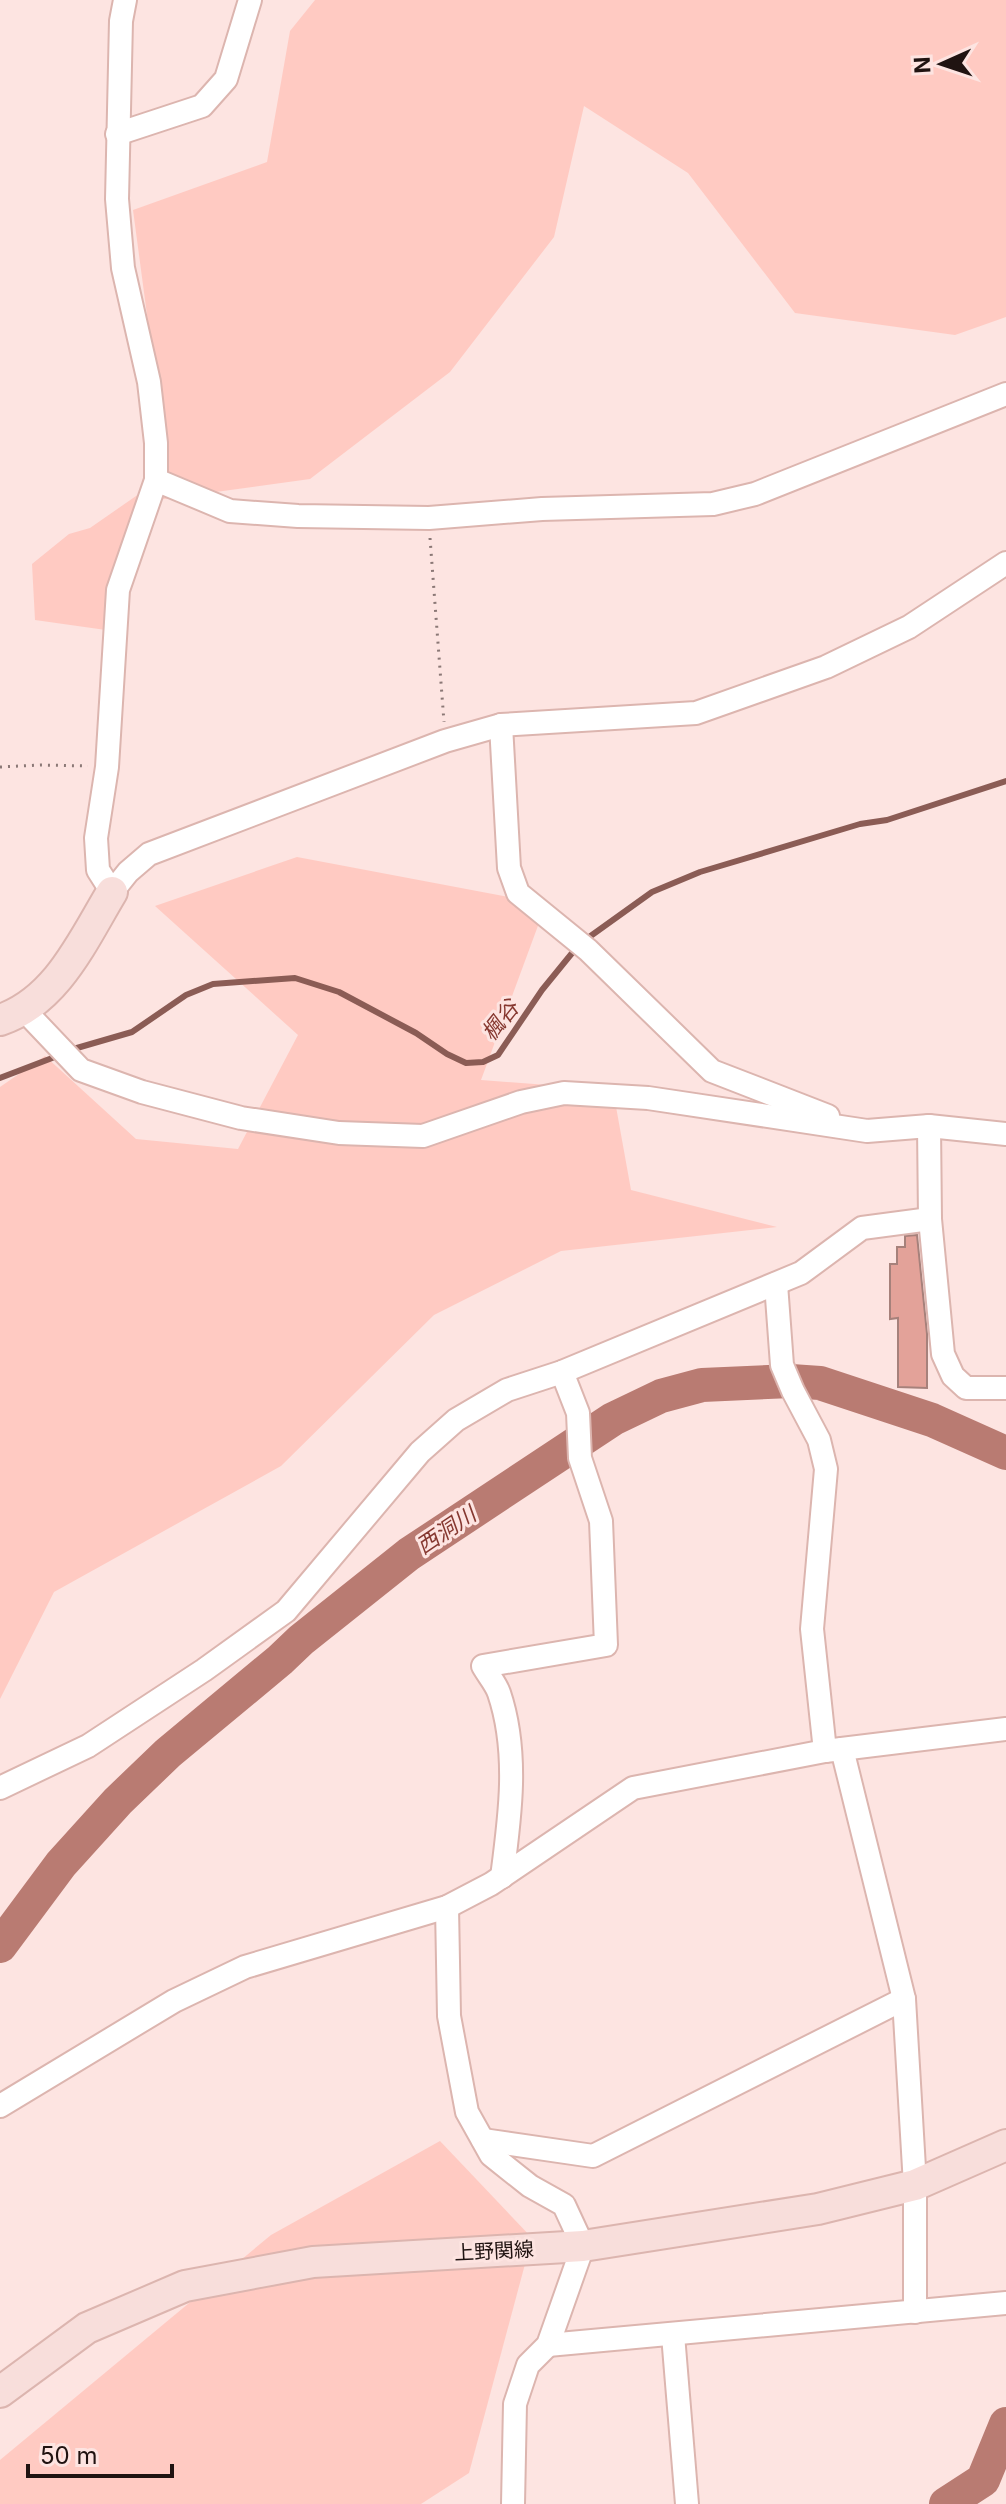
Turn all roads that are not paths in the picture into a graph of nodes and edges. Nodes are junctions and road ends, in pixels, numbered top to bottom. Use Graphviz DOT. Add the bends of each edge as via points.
graph roads {
  1 [pos="125,0"];
  2 [pos="250,0"];
  3 [pos="117,134"];
  4 [pos="1006,394"];
  5 [pos="156,480"];
  6 [pos="1006,563"];
  7 [pos="501,725"];
  8 [pos="112,892"];
  9 [pos="12,1015"];
  10 [pos="929,1126"];
  11 [pos="867,1131"];
  12 [pos="1006,1134"];
  13 [pos="930,1219"];
  14 [pos="776,1284"];
  15 [pos="562,1372"];
  16 [pos="1006,1388"];
  17 [pos="1006,1729"];
  18 [pos="834,1750"];
  19 [pos="0,1788"];
  20 [pos="502,1877"];
  21 [pos="447,1907"];
  22 [pos="904,1999"];
  23 [pos="0,2106"];
  24 [pos="483,2140"];
  25 [pos="1006,2145"];
  26 [pos="915,2185"];
  27 [pos="583,2246"];
  28 [pos="1006,2303"];
  29 [pos="915,2312"];
  30 [pos="673,2335"];
  31 [pos="548,2345"];
  32 [pos="0,2392"];
  33 [pos="513,2504"];
  34 [pos="687,2504"];
  1 -- 3 [label="street"];
  2 -- 3 [label="street" via="226,79 202,106"];
  3 -- 5 [label="street" via="123,268 149,382"];
  4 -- 5 [label="street" via="755,494 713,504 429,518 298,516 230,511"];
  5 -- 8 [label="street" via="118,590 107,767 96,838 98,870"];
  6 -- 7 [label="street" via="909,627 826,667 696,713"];
  7 -- 8 [label="street" via="445,741 149,854"];
  7 -- 11 [label="street" via="509,868 518,893 588,950 712,1071"];
  8 -- 9 [label="main road" via="59,978"];
  9 -- 11 [label="street" via="53,1040 81,1070 241,1118 339,1133 423,1136 564,1093 648,1098"];
  10 -- 11 [label="street"];
  10 -- 12 [label="street"];
  10 -- 13 [label="street"];
  13 -- 14 [label="street" via="862,1228 801,1273"];
  13 -- 16 [label="street" via="943,1354 953,1376 966,1388"];
  14 -- 15 [label="street"];
  14 -- 18 [label="street" via="782,1365 819,1440 826,1469 812,1629"];
  15 -- 19 [label="street" via="507,1390 456,1420 420,1452 286,1611 88,1746"];
  15 -- 20 [label="street" via="578,1413 580,1458 601,1521 606,1645 483,1666 499,1691 508,1736 512,1806"];
  17 -- 18 [label="street"];
  18 -- 20 [label="street" via="633,1788"];
  18 -- 22 [label="street"];
  20 -- 21 [label="street"];
  21 -- 23 [label="street" via="245,1967 174,2001"];
  21 -- 24 [label="street" via="449,2016 456,2062 467,2112"];
  22 -- 24 [label="street" via="593,2156"];
  22 -- 26 [label="street"];
  24 -- 27 [label="street" via="491,2155 564,2205"];
  25 -- 26 [label="main road, 上野関線"];
  26 -- 27 [label="main road, 上野関線" via="818,2209"];
  26 -- 29 [label="street"];
  27 -- 31 [label="street"];
  27 -- 32 [label="main road, 上野関線" via="313,2262 185,2286 87,2328"];
  28 -- 29 [label="street"];
  29 -- 30 [label="street"];
  30 -- 31 [label="street"];
  30 -- 34 [label="street"];
  31 -- 33 [label="street" via="528,2365 515,2404"];
}
